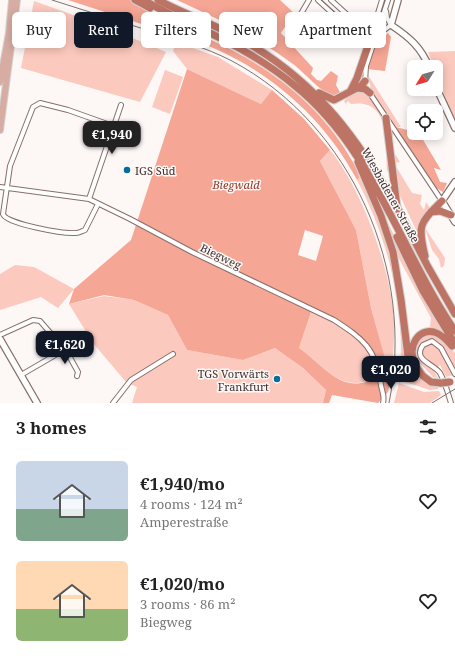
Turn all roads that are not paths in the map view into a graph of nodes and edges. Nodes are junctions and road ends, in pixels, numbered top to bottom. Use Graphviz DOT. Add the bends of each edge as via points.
graph roads {
  1 [pos="12,0"];
  2 [pos="17,0"];
  3 [pos="135,0"];
  4 [pos="144,0"];
  5 [pos="158,0"];
  6 [pos="164,0"];
  7 [pos="309,0"];
  8 [pos="318,0"];
  9 [pos="331,0"];
  10 [pos="382,0"];
  11 [pos="388,0"];
  12 [pos="398,0"];
  13 [pos="386,7"];
  14 [pos="178,10"];
  15 [pos="165,12"];
  16 [pos="302,12"];
  17 [pos="331,12"];
  18 [pos="344,12"];
  19 [pos="379,12"];
  20 [pos="384,12"];
  21 [pos="392,25"];
  22 [pos="386,29"];
  23 [pos="211,34"];
  24 [pos="369,48"];
  25 [pos="369,48"];
  26 [pos="425,60"];
  27 [pos="365,81"];
  28 [pos="0,82"];
  29 [pos="307,85"];
  30 [pos="354,89"];
  31 [pos="370,93"];
  32 [pos="440,96"];
  33 [pos="121,105"];
  34 [pos="386,118"];
  35 [pos="113,126"];
  36 [pos="455,128"];
  37 [pos="0,130"];
  38 [pos="351,146"];
  39 [pos="455,182"];
  40 [pos="0,187"];
  41 [pos="6,188"];
  42 [pos="442,195"];
  43 [pos="89,199"];
  44 [pos="98,204"];
  45 [pos="397,207"];
  46 [pos="387,208"];
  47 [pos="430,213"];
  48 [pos="450,215"];
  49 [pos="455,222"];
  50 [pos="428,267"];
  51 [pos="455,314"];
  52 [pos="455,330"];
  53 [pos="0,335"];
  54 [pos="0,338"];
  55 [pos="455,344"];
  56 [pos="455,349"];
  57 [pos="64,350"];
  58 [pos="173,354"];
  59 [pos="455,374"];
  60 [pos="21,375"];
  61 [pos="77,376"];
  62 [pos="453,381"];
  63 [pos="441,383"];
  64 [pos="37,403"];
  65 [pos="113,403"];
  66 [pos="383,403"];
  67 [pos="451,403"];
  1 -- 28 [label="main road"];
  2 -- 37 [label="main road"];
  3 -- 15 [label="highway"];
  4 -- 15 [label="highway, Wiesbadener Straße"];
  5 -- 14 [label="highway, Wiesbadener Straße"];
  6 -- 14 [label="highway"];
  7 -- 16 [label="street"];
  8 -- 17 [label="street"];
  9 -- 18 [label="street"];
  10 -- 19 [label="street"];
  11 -- 13 [label="street"];
  12 -- 21 [label="main road"];
  13 -- 20 [label="street"];
  13 -- 21 [label="street" via="386,18"];
  14 -- 29 [label="highway, Wiesbadener Straße" via="251,44"];
  21 -- 22 [label="street"];
  21 -- 26 [label="main road" via="418,46"];
  23 -- 38 [label="highway, Wiesbadener Straße" via="265,63 311,100"];
  24 -- 27 [label="street"];
  25 -- 30 [label="highway"];
  27 -- 30 [label="highway"];
  27 -- 31 [label="street"];
  29 -- 30 [label="highway" via="330,100 338,99"];
  29 -- 45 [label="highway, Wiesbadener Straße" via="356,140"];
  30 -- 31 [label="highway" via="365,89"];
  31 -- 34 [label="street"];
  32 -- 36 [label="main road"];
  33 -- 35 [label="street"];
  34 -- 42 [label="street"];
  34 -- 45 [label="highway"];
  35 -- 41 [label="street" via="68,110 36,104 10,166"];
  35 -- 43 [label="street"];
  38 -- 46 [label="highway, Wiesbadener Straße"];
  38 -- 63 [label="highway" via="393,252 408,356 422,376 431,382"];
  39 -- 42 [label="main road"];
  40 -- 41 [label="street, Biegweg"];
  41 -- 43 [label="street, Biegweg"];
  41 -- 44 [label="street" via="4,217 41,228 80,232 85,230"];
  42 -- 47 [label="highway"];
  42 -- 48 [label="main road"];
  43 -- 44 [label="street, Biegweg"];
  44 -- 66 [label="street, Biegweg" via="334,320 355,334 376,360 384,394"];
  45 -- 50 [label="highway, Wiesbadener Straße"];
  46 -- 52 [label="highway, Wiesbadener Straße" via="427,285"];
  46 -- 55 [label="highway" via="423,291"];
  47 -- 48 [label="highway" via="440,211"];
  47 -- 50 [label="highway" via="422,223 420,232"];
  48 -- 49 [label="main road"];
  50 -- 51 [label="highway"];
  53 -- 57 [label="street" via="36,320 46,327"];
  54 -- 60 [label="main road"];
  56 -- 63 [label="highway" via="433,332 421,335 413,343 412,352 416,362 429,377"];
  57 -- 60 [label="street"];
  57 -- 61 [label="street" via="78,372"];
  58 -- 65 [label="street" via="131,380"];
  59 -- 67 [label="street" via="437,344 432,342 423,345 421,357 440,374"];
  60 -- 64 [label="main road"];
  62 -- 63 [label="highway, bridge"];
}
